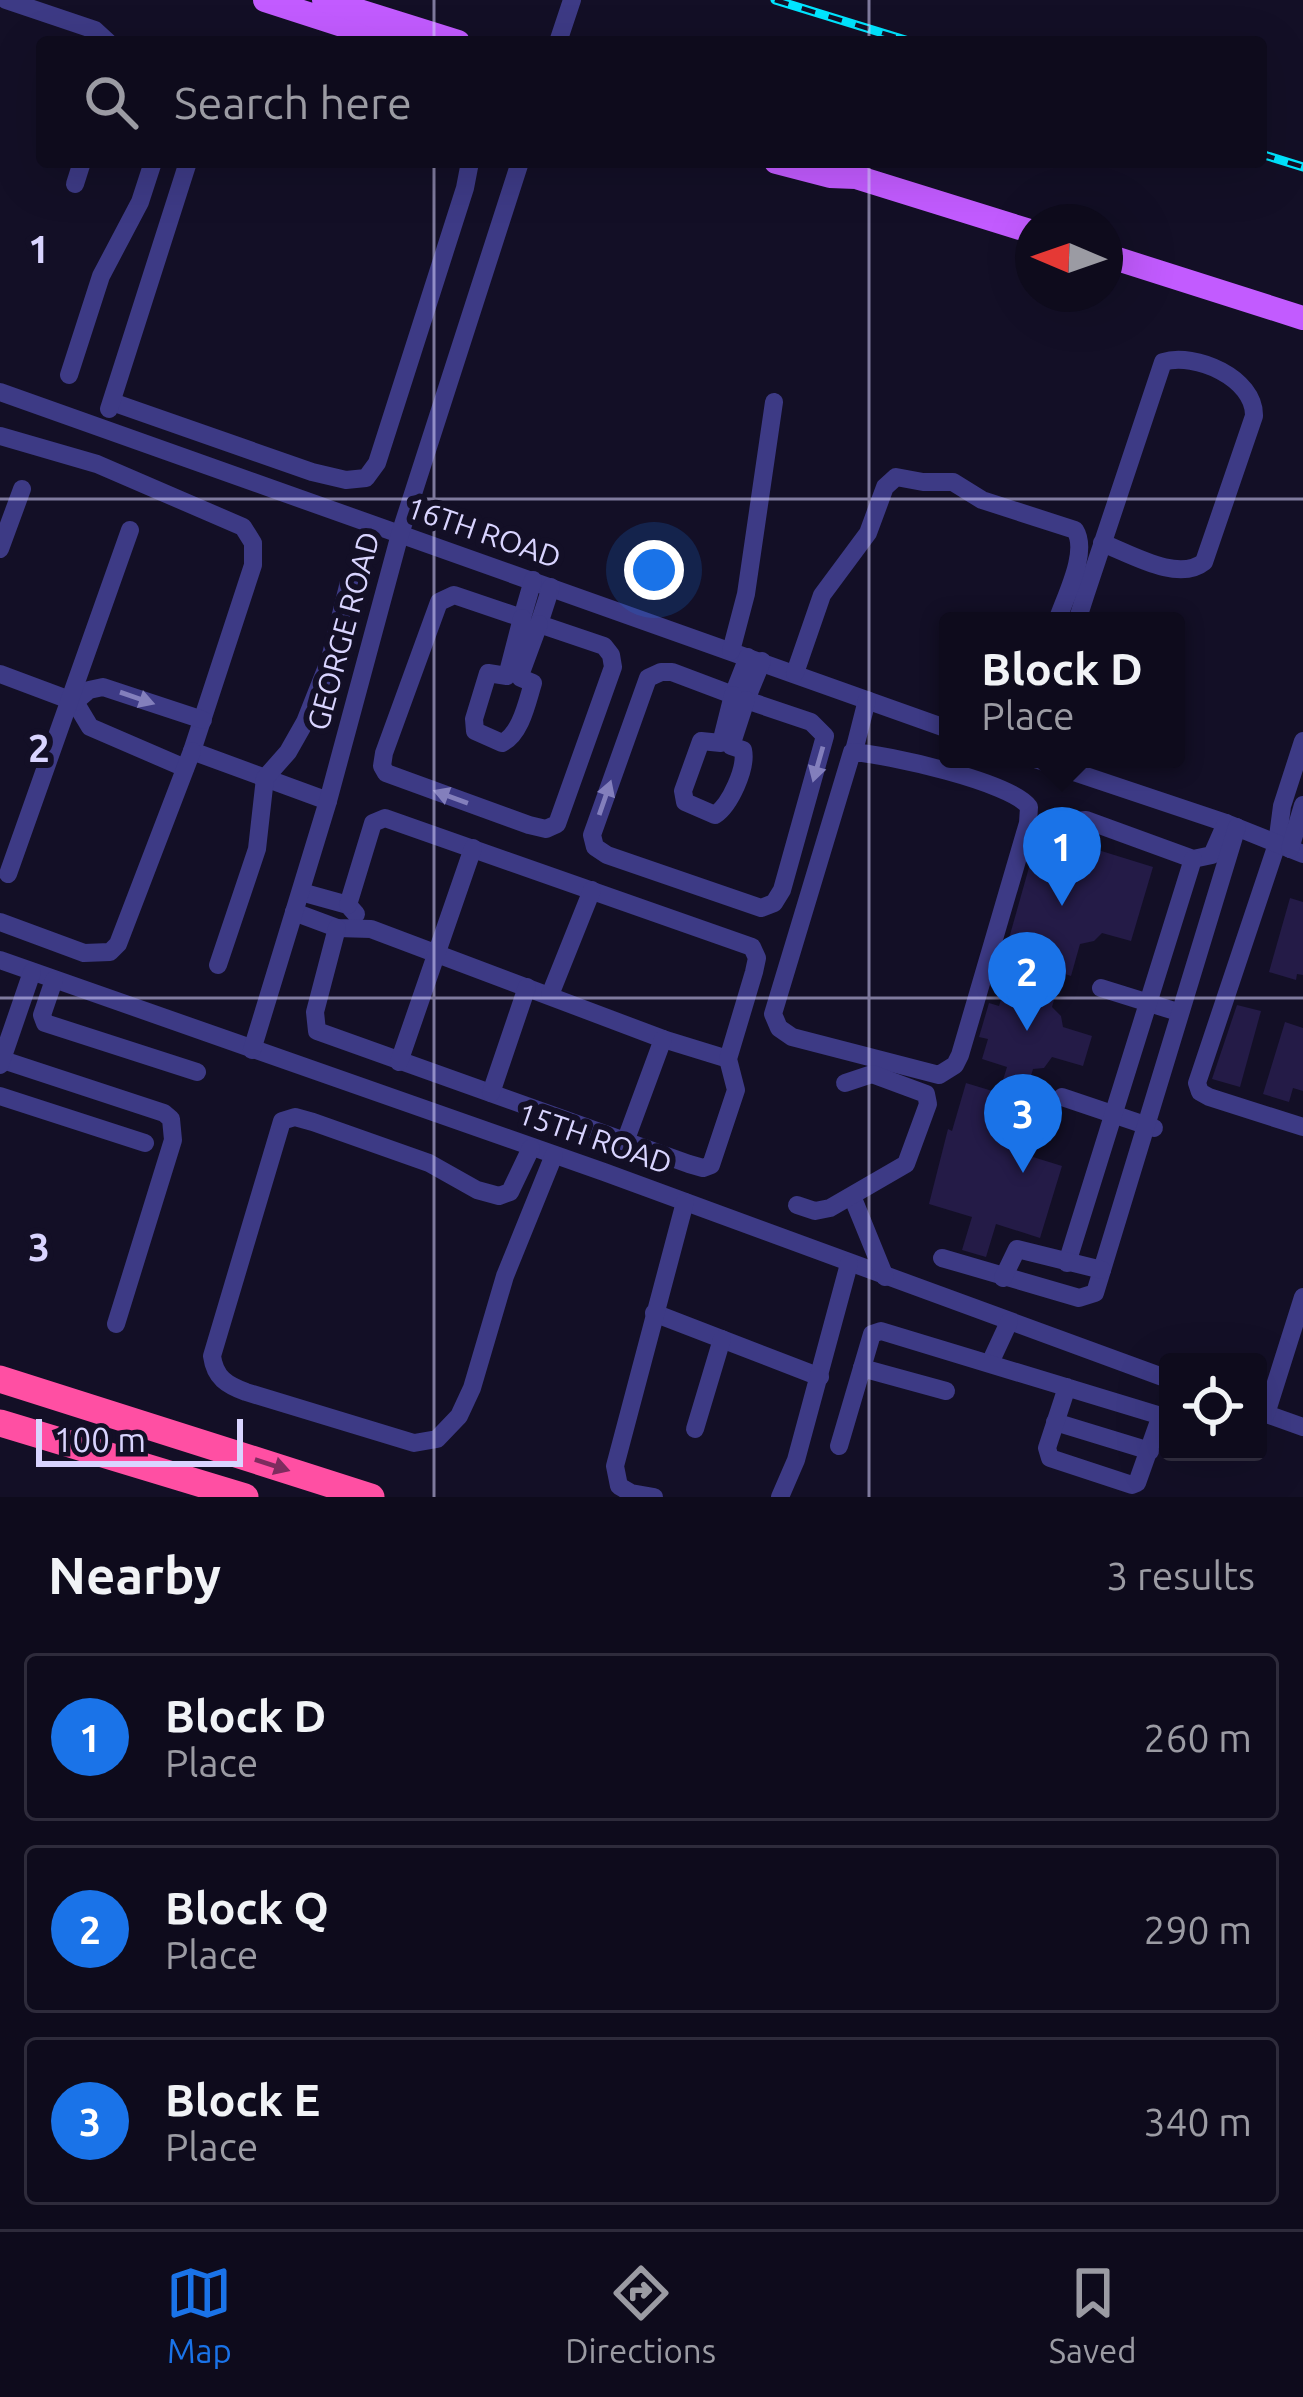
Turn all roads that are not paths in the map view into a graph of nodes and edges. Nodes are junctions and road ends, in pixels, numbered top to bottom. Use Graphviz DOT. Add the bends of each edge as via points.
graph roads {
  1 [pos="6,0"];
  2 [pos="265,0"];
  3 [pos="324,0"];
  4 [pos="572,0"];
  5 [pos="102,36"];
  6 [pos="376,36"];
  7 [pos="439,36"];
  8 [pos="560,36"];
  9 [pos="80,168"];
  10 [pos="151,168"];
  11 [pos="186,168"];
  12 [pos="469,168"];
  13 [pos="518,168"];
  14 [pos="799,168"];
  15 [pos="842,168"];
  16 [pos="856,177"];
  17 [pos="75,184"];
  18 [pos="1015,226"];
  19 [pos="1123,260"];
  20 [pos="1303,318"];
  21 [pos="69,375"];
  22 [pos="0,392"];
  23 [pos="112,402"];
  24 [pos="774,402"];
  25 [pos="102,428"];
  26 [pos="0,436"];
  27 [pos="22,489"];
  28 [pos="130,530"];
  29 [pos="400,534"];
  30 [pos="1102,543"];
  31 [pos="0,549"];
  32 [pos="349,582"];
  33 [pos="542,584"];
  34 [pos="1060,612"];
  35 [pos="1080,612"];
  36 [pos="531,621"];
  37 [pos="747,656"];
  38 [pos="795,673"];
  39 [pos="0,674"];
  40 [pos="514,677"];
  41 [pos="740,697"];
  42 [pos="71,700"];
  43 [pos="871,702"];
  44 [pos="203,720"];
  45 [pos="939,726"];
  46 [pos="1303,741"];
  47 [pos="726,744"];
  48 [pos="858,752"];
  49 [pos="189,760"];
  50 [pos="1063,768"];
  51 [pos="265,778"];
  52 [pos="328,801"];
  53 [pos="1302,809"];
  54 [pos="1232,825"];
  55 [pos="1072,836"];
  56 [pos="473,848"];
  57 [pos="1290,849"];
  58 [pos="1193,859"];
  59 [pos="8,874"];
  60 [pos="592,890"];
  61 [pos="301,892"];
  62 [pos="348,905"];
  63 [pos="295,912"];
  64 [pos="0,922"];
  65 [pos="337,928"];
  66 [pos="371,929"];
  67 [pos="438,955"];
  68 [pos="0,960"];
  69 [pos="218,965"];
  70 [pos="26,970"];
  71 [pos="55,980"];
  72 [pos="527,987"];
  73 [pos="1101,988"];
  74 [pos="550,995"];
  75 [pos="1147,1002"];
  76 [pos="1178,1012"];
  77 [pos="0,1035"];
  78 [pos="663,1039"];
  79 [pos="252,1050"];
  80 [pos="728,1059"];
  81 [pos="1,1062"];
  82 [pos="400,1062"];
  83 [pos="197,1072"];
  84 [pos="844,1083"];
  85 [pos="491,1093"];
  86 [pos="0,1096"];
  87 [pos="1062,1096"];
  88 [pos="1113,1114"];
  89 [pos="1149,1127"];
  90 [pos="1303,1127"];
  91 [pos="625,1142"];
  92 [pos="145,1143"];
  93 [pos="527,1146"];
  94 [pos="554,1155"];
  95 [pos="852,1196"];
  96 [pos="685,1202"];
  97 [pos="797,1204"];
  98 [pos="942,1258"];
  99 [pos="1067,1262"];
  100 [pos="849,1264"];
  101 [pos="1102,1270"];
  102 [pos="886,1277"];
  103 [pos="1003,1278"];
  104 [pos="1303,1297"];
  105 [pos="654,1313"];
  106 [pos="1009,1322"];
  107 [pos="116,1324"];
  108 [pos="722,1340"];
  109 [pos="990,1364"];
  110 [pos="862,1368"];
  111 [pos="1159,1376"];
  112 [pos="820,1377"];
  113 [pos="0,1379"];
  114 [pos="1067,1387"];
  115 [pos="946,1391"];
  116 [pos="1267,1399"];
  117 [pos="1267,1415"];
  118 [pos="1055,1422"];
  119 [pos="0,1423"];
  120 [pos="1303,1427"];
  121 [pos="695,1429"];
  122 [pos="839,1446"];
  123 [pos="1150,1451"];
  124 [pos="245,1497"];
  125 [pos="371,1497"];
  126 [pos="654,1497"];
  127 [pos="780,1497"];
  1 -- 5 [label="street"];
  2 -- 6 [label="main road"];
  3 -- 7 [label="main road"];
  4 -- 8 [label="street"];
  9 -- 17 [label="street"];
  10 -- 21 [label="street" via="101,276"];
  11 -- 23 [label="street"];
  12 -- 23 [label="street" via="366,478 312,472"];
  13 -- 29 [label="street, GEORGE ROAD"];
  14 -- 16 [label="main road"];
  15 -- 16 [label="main road"];
  16 -- 18 [label="main road"];
  19 -- 20 [label="main road"];
  22 -- 25 [label="street, 16TH ROAD"];
  23 -- 25 [label="street"];
  24 -- 37 [label="street" via="746,594"];
  25 -- 29 [label="street, 16TH ROAD"];
  26 -- 44 [label="street" via="97,464 248,533 253,565"];
  27 -- 31 [label="street"];
  28 -- 42 [label="street"];
  29 -- 33 [label="street, 16TH ROAD"];
  29 -- 52 [label="street, GEORGE ROAD"];
  30 -- 30 [label="street" via="1163,362 1188,359 1243,386 1254,416 1204,562 1176,570"];
  30 -- 35 [label="street"];
  32 -- 51 [label="street" via="305,722"];
  33 -- 36 [label="street"];
  33 -- 37 [label="street, 16TH ROAD"];
  34 -- 38 [label="street" via="1079,552 1076,530 982,500 953,482 896,477 868,533 822,595"];
  36 -- 36 [label="street, one-way" via="604,646 613,664 556,824 529,826 386,773 384,752 439,602 454,595"];
  36 -- 40 [label="street"];
  37 -- 38 [label="street, 16TH ROAD"];
  37 -- 41 [label="street"];
  38 -- 43 [label="street, 16TH ROAD"];
  39 -- 42 [label="street"];
  41 -- 41 [label="street, one-way" via="811,722 825,736 782,890 761,908 607,855 592,835 647,678 672,672"];
  41 -- 47 [label="street"];
  42 -- 44 [label="street, one-way" via="103,687"];
  42 -- 49 [label="street" via="90,727"];
  42 -- 59 [label="street"];
  43 -- 45 [label="street, 16TH ROAD"];
  43 -- 48 [label="street"];
  44 -- 49 [label="street"];
  46 -- 57 [label="street" via="1282,806"];
  48 -- 48 [label="street" via="773,1014 792,1037 939,1075 960,1055 1029,807 1018,795"];
  49 -- 51 [label="street"];
  49 -- 64 [label="street" via="110,952 84,953"];
  50 -- 54 [label="street"];
  51 -- 52 [label="street"];
  51 -- 69 [label="street" via="257,849"];
  52 -- 61 [label="street, GEORGE ROAD"];
  53 -- 57 [label="street"];
  54 -- 57 [label="street"];
  54 -- 58 [label="street" via="1211,856"];
  54 -- 76 [label="street"];
  55 -- 58 [label="street" via="1077,821 1086,820"];
  56 -- 60 [label="street"];
  56 -- 62 [label="street" via="377,819"];
  56 -- 67 [label="street"];
  57 -- 90 [label="street" via="1198,1087"];
  58 -- 75 [label="street"];
  60 -- 74 [label="street"];
  60 -- 80 [label="street" via="756,951"];
  61 -- 62 [label="street"];
  61 -- 63 [label="street, GEORGE ROAD"];
  62 -- 66 [label="street"];
  63 -- 65 [label="street"];
  63 -- 79 [label="street, GEORGE ROAD"];
  65 -- 66 [label="street"];
  65 -- 82 [label="street" via="314,1026"];
  66 -- 67 [label="street"];
  67 -- 72 [label="street"];
  67 -- 82 [label="street"];
  68 -- 70 [label="street, 15TH ROAD"];
  70 -- 71 [label="street, 15TH ROAD"];
  70 -- 77 [label="street"];
  70 -- 81 [label="street"];
  71 -- 79 [label="street, 15TH ROAD"];
  71 -- 83 [label="street" via="45,1022"];
  72 -- 74 [label="street"];
  72 -- 85 [label="street"];
  73 -- 75 [label="street"];
  74 -- 78 [label="street"];
  75 -- 76 [label="street"];
  75 -- 88 [label="street"];
  76 -- 89 [label="street"];
  78 -- 80 [label="street"];
  78 -- 91 [label="street"];
  79 -- 93 [label="street, 15TH ROAD"];
  80 -- 91 [label="street" via="736,1090 711,1166"];
  81 -- 107 [label="street" via="171,1119 172,1140"];
  82 -- 85 [label="street"];
  84 -- 95 [label="street" via="885,1076 926,1094 928,1104 906,1164"];
  85 -- 91 [label="street"];
  86 -- 92 [label="street"];
  87 -- 88 [label="street"];
  88 -- 89 [label="street"];
  88 -- 99 [label="street"];
  89 -- 101 [label="street"];
  93 -- 94 [label="street, 15TH ROAD"];
  93 -- 94 [label="street" via="503,1196 314,1122 282,1121 212,1356 224,1382 414,1442 437,1438 472,1388 505,1276"];
  94 -- 96 [label="street, 15TH ROAD"];
  95 -- 97 [label="street" via="821,1210"];
  95 -- 102 [label="street"];
  96 -- 100 [label="street, 15TH ROAD"];
  96 -- 105 [label="street"];
  98 -- 103 [label="street"];
  99 -- 101 [label="street"];
  99 -- 103 [label="street" via="1017,1250"];
  100 -- 102 [label="street, 15TH ROAD"];
  100 -- 112 [label="street"];
  101 -- 103 [label="street" via="1095,1293 1084,1298"];
  102 -- 106 [label="street, 15TH ROAD"];
  104 -- 116 [label="street"];
  105 -- 108 [label="street"];
  105 -- 126 [label="street" via="615,1466 619,1486"];
  106 -- 109 [label="street"];
  106 -- 111 [label="street, 15TH ROAD"];
  108 -- 112 [label="street"];
  108 -- 121 [label="street"];
  109 -- 110 [label="street" via="876,1331"];
  109 -- 114 [label="street"];
  110 -- 115 [label="street"];
  110 -- 122 [label="street"];
  112 -- 127 [label="street"];
  113 -- 125 [label="highway, one-way"];
  114 -- 118 [label="street"];
  114 -- 123 [label="street" via="1157,1414"];
  117 -- 120 [label="street"];
  118 -- 123 [label="street"];
  118 -- 123 [label="street" via="1050,1458 1132,1485"];
  119 -- 124 [label="highway"];
}
